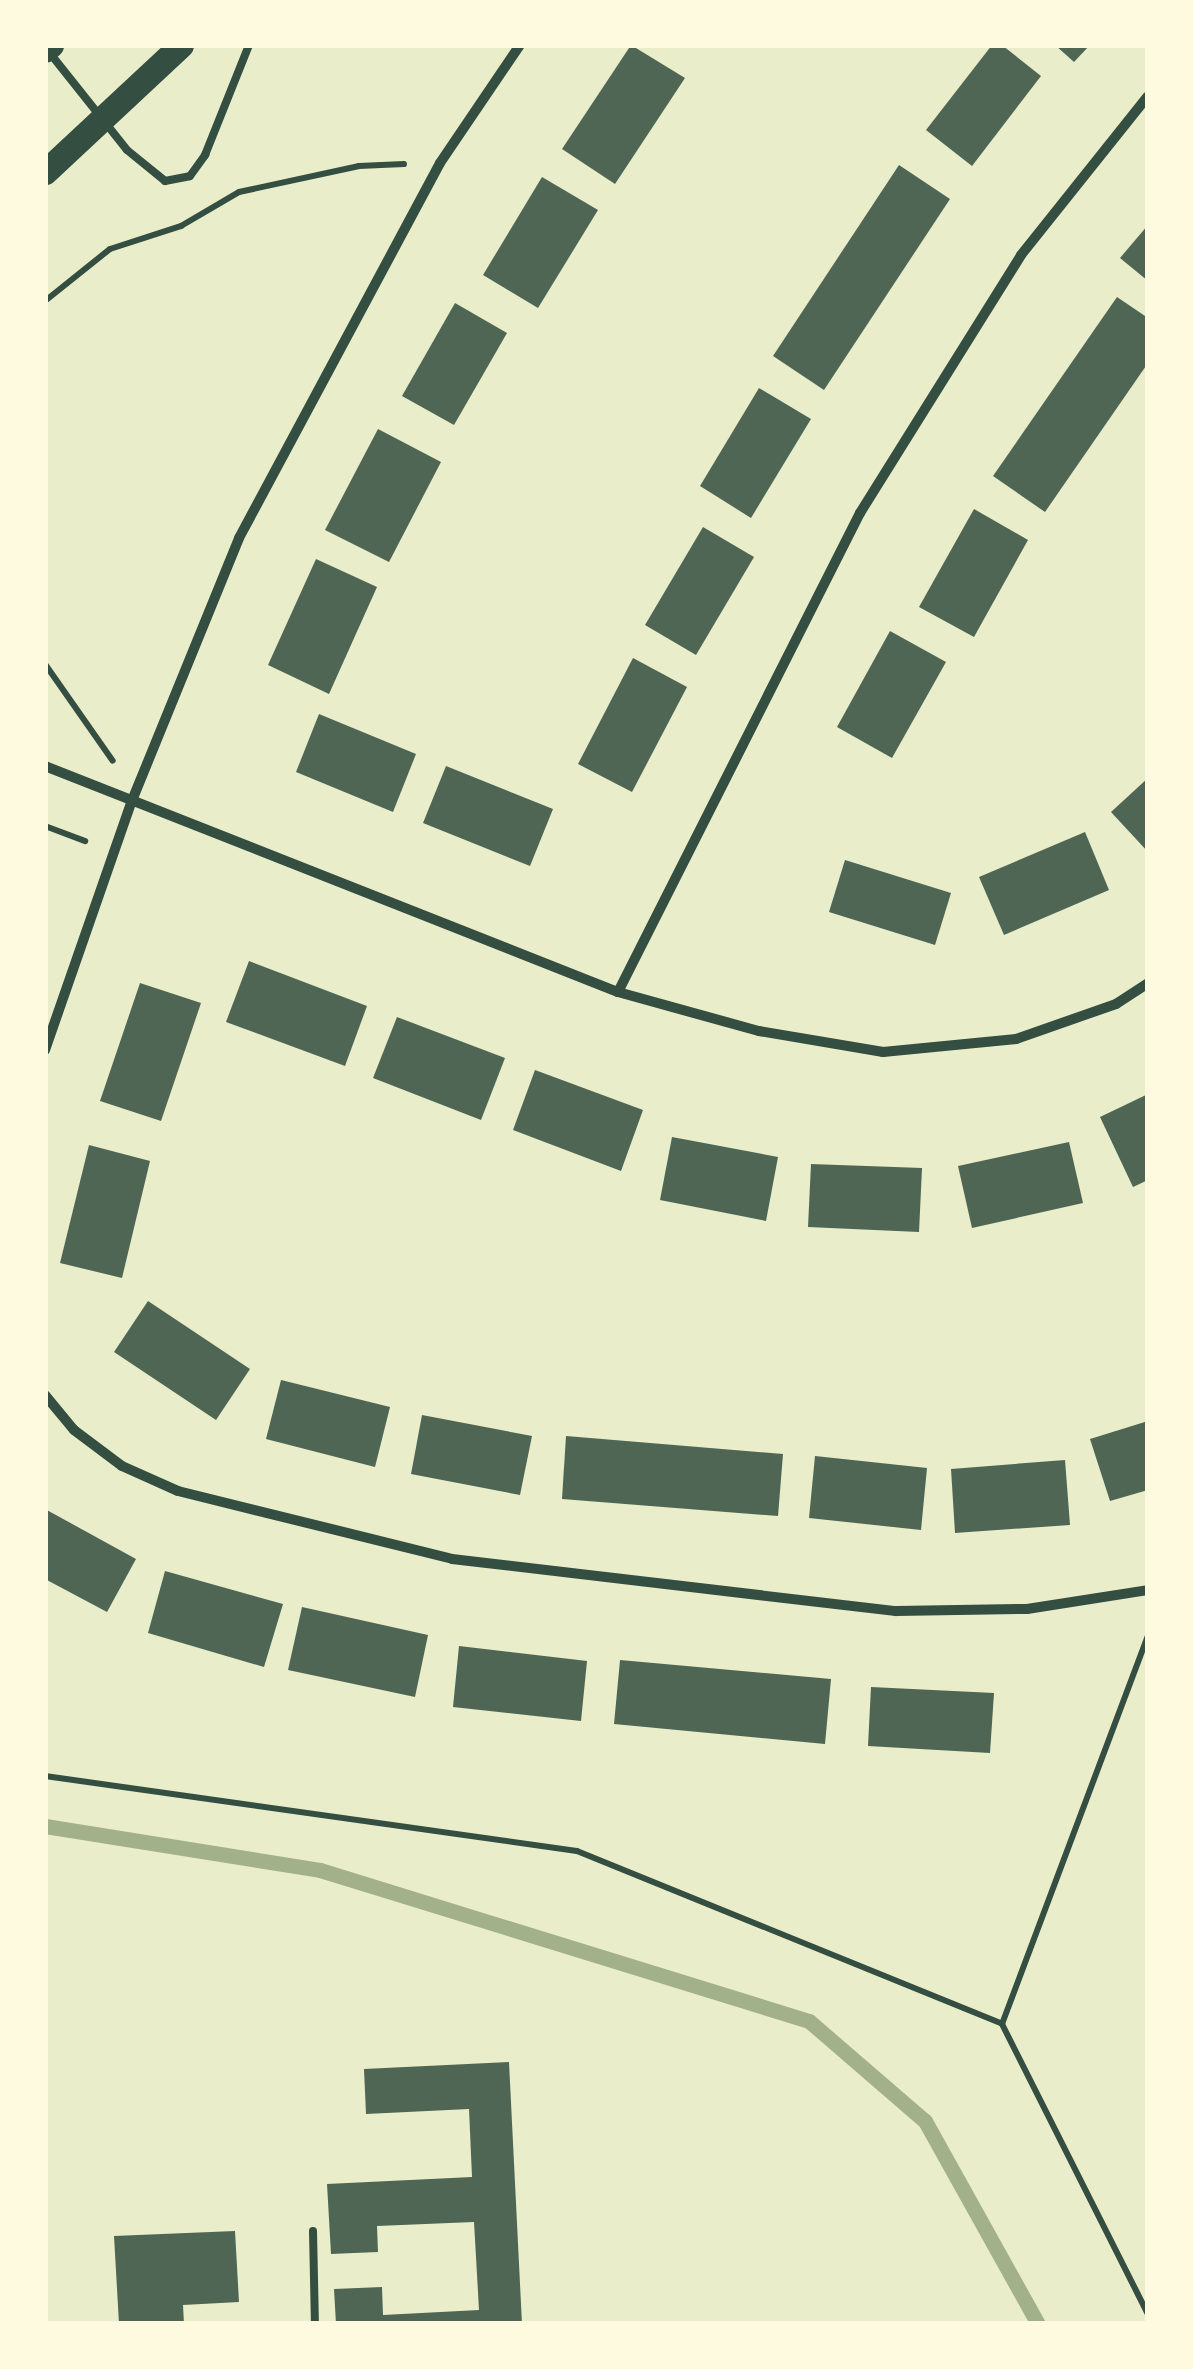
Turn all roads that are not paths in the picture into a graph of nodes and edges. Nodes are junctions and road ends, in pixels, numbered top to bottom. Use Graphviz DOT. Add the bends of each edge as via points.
graph roads {
  1 [pos="181,45"];
  2 [pos="249,45"];
  3 [pos="520,45"];
  4 [pos="48,48"];
  5 [pos="1148,96"];
  6 [pos="101,121"];
  7 [pos="45,172"];
  8 [pos="45,766"];
  9 [pos="132,803"];
  10 [pos="1148,983"];
  11 [pos="618,992"];
  12 [pos="45,1050"];
  13 [pos="45,1395"];
  14 [pos="1148,1590"];
  15 [pos="313,2231"];
  16 [pos="315,2324"];
  1 -- 6 [label="main road"];
  2 -- 6 [label="lane" via="190,176 165,181 148,172"];
  3 -- 9 [label="street" via="440,163 239,538"];
  4 -- 6 [label="lane"];
  5 -- 11 [label="street" via="1021,255 860,512"];
  6 -- 7 [label="main road"];
  8 -- 9 [label="street"];
  9 -- 11 [label="street"];
  9 -- 12 [label="street"];
  10 -- 11 [label="street" via="1116,1004 1016,1039 883,1052 759,1031"];
  13 -- 14 [label="street" via="74,1430 122,1466 178,1491 452,1559 896,1611 1027,1609"];
  15 -- 16 [label="lane"];
}
